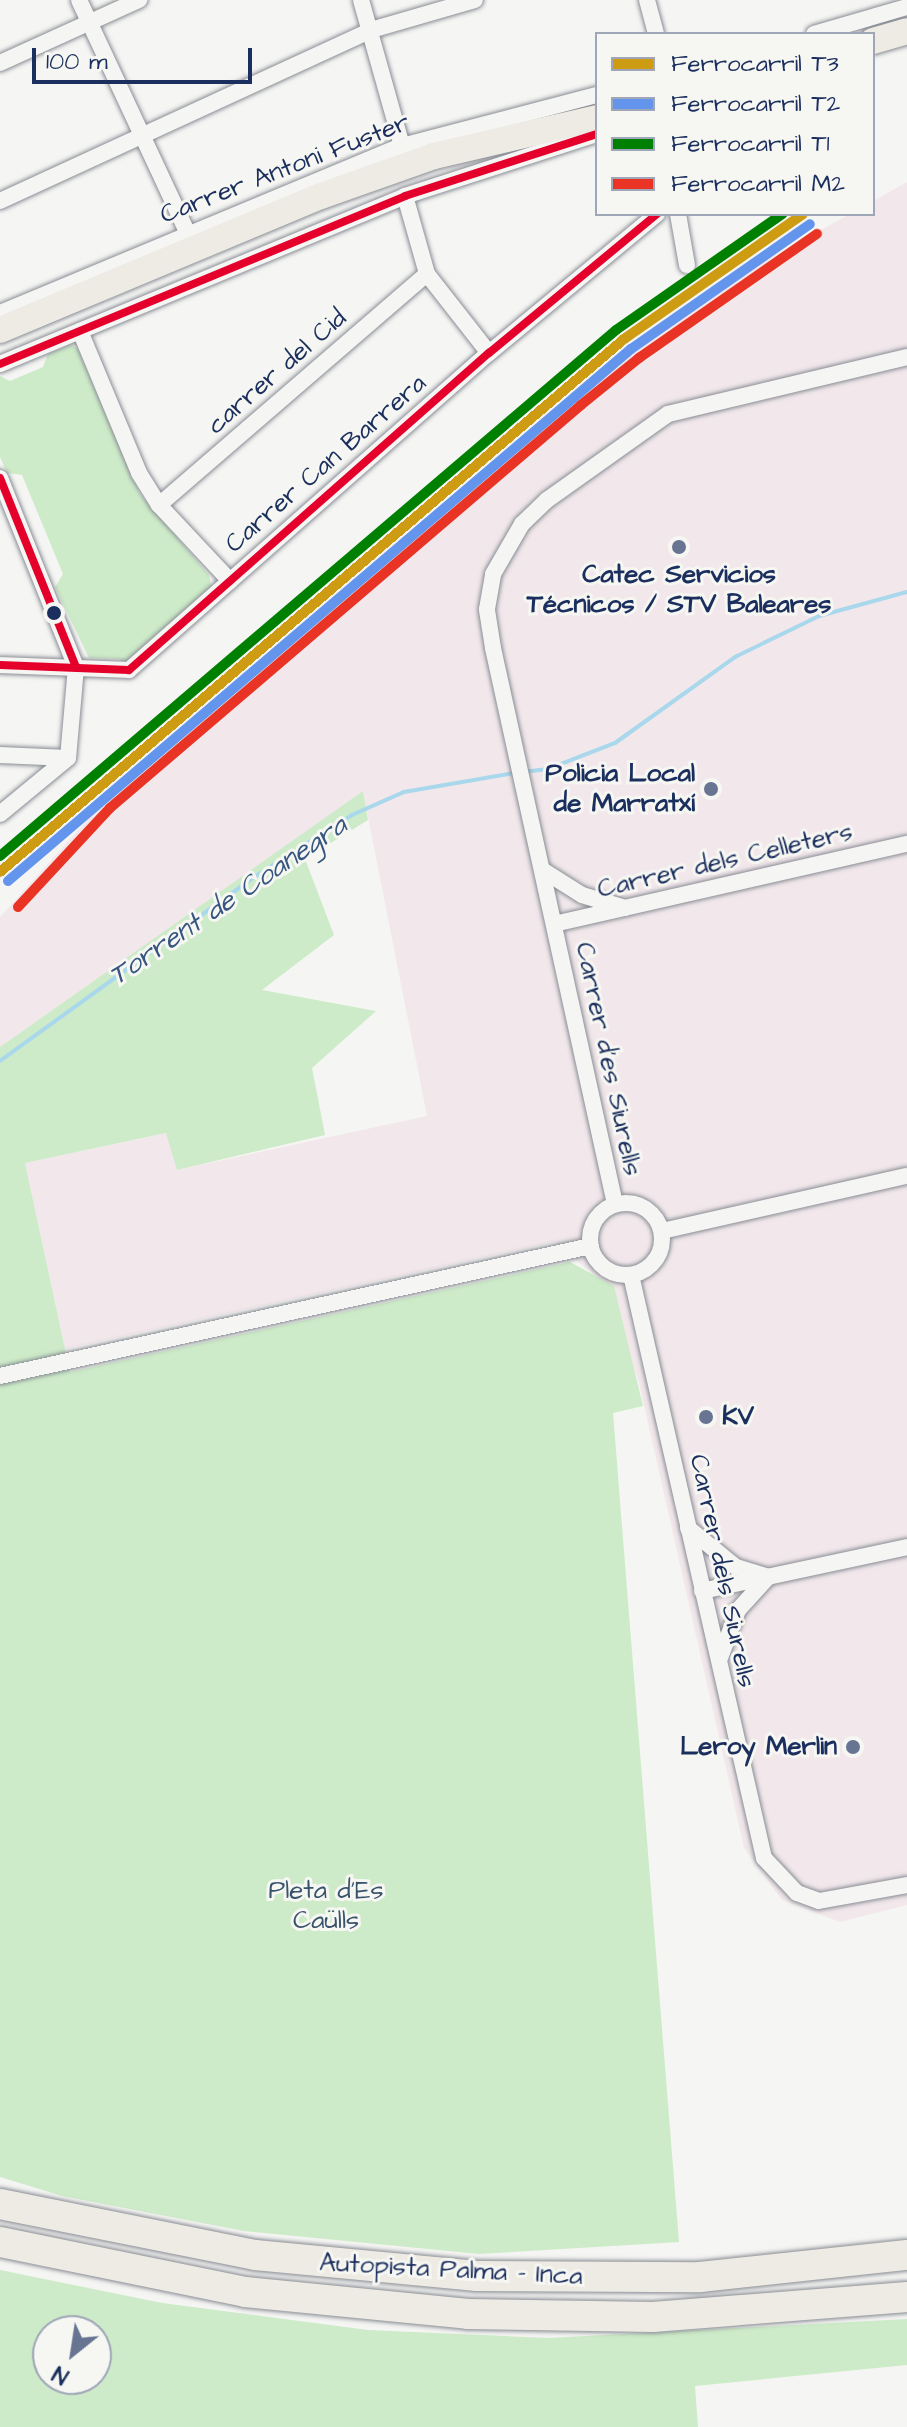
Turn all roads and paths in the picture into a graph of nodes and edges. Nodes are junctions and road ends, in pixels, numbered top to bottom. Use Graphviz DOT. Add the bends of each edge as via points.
graph roads {
  1 [pos="79,0"];
  2 [pos="139,0"];
  3 [pos="361,0"];
  4 [pos="475,0"];
  5 [pos="647,0"];
  6 [pos="907,7"];
  7 [pos="90,23"];
  8 [pos="371,30"];
  9 [pos="907,31"];
  10 [pos="655,32"];
  11 [pos="821,32"];
  12 [pos="875,40"];
  13 [pos="0,63"];
  14 [pos="595,96"];
  15 [pos="595,118"];
  16 [pos="595,126"];
  17 [pos="543,128"];
  18 [pos="595,135"];
  19 [pos="142,136"];
  20 [pos="402,146"];
  21 [pos="405,196"];
  22 [pos="0,201"];
  23 [pos="655,216"];
  24 [pos="678,216"];
  25 [pos="187,232"];
  26 [pos="687,265"];
  27 [pos="427,274"];
  28 [pos="0,313"];
  29 [pos="0,330"];
  30 [pos="80,331"];
  31 [pos="489,353"];
  32 [pos="907,357"];
  33 [pos="0,364"];
  34 [pos="0,478"];
  35 [pos="159,505"];
  36 [pos="230,581"];
  37 [pos="0,665"];
  38 [pos="76,667"];
  39 [pos="0,755"];
  40 [pos="68,758"];
  41 [pos="0,814"];
  42 [pos="907,844"];
  43 [pos="544,871"];
  44 [pos="626,908"];
  45 [pos="554,924"];
  46 [pos="907,1176"];
  47 [pos="615,1204"];
  48 [pos="662,1231"];
  49 [pos="591,1246"];
  50 [pos="631,1275"];
  51 [pos="0,1376"];
  52 [pos="688,1528"];
  53 [pos="907,1547"];
  54 [pos="768,1577"];
  55 [pos="702,1591"];
  56 [pos="718,1664"];
  57 [pos="907,1885"];
  58 [pos="0,2204"];
  59 [pos="0,2242"];
  60 [pos="907,2255"];
  61 [pos="907,2297"];
  1 -- 7 [label="street"];
  2 -- 7 [label="street"];
  3 -- 8 [label="street"];
  4 -- 8 [label="street"];
  5 -- 10 [label="street"];
  6 -- 11 [label="street"];
  7 -- 13 [label="street"];
  7 -- 19 [label="street"];
  8 -- 19 [label="street"];
  8 -- 20 [label="street"];
  9 -- 12 [label="main road"];
  14 -- 20 [label="street, Carrer Antoni Fuster"];
  15 -- 17 [label="main road"];
  16 -- 17 [label="main road"];
  17 -- 29 [label="main road" via="434,156 321,196"];
  18 -- 21 [label="street"];
  19 -- 22 [label="street"];
  19 -- 25 [label="street"];
  20 -- 25 [label="street, Carrer Antoni Fuster"];
  21 -- 27 [label="street"];
  21 -- 30 [label="street"];
  23 -- 31 [label="street, Carrer Can Barrera"];
  24 -- 26 [label="street"];
  25 -- 28 [label="street, Carrer Antoni Fuster"];
  27 -- 31 [label="street"];
  27 -- 35 [label="street, carrer del Cid"];
  30 -- 33 [label="street"];
  30 -- 35 [label="street" via="139,473"];
  31 -- 36 [label="street, Carrer Can Barrera"];
  32 -- 43 [label="street, Carrer d'es Siurells" via="668,414 611,450 522,524 493,574 487,609"];
  34 -- 38 [label="street"];
  35 -- 36 [label="street"];
  36 -- 38 [label="street, Carrer Can Barrera" via="129,670"];
  37 -- 38 [label="street, Carrer Can Barrera"];
  38 -- 40 [label="street"];
  39 -- 40 [label="street"];
  40 -- 41 [label="street"];
  42 -- 44 [label="street, Carrer dels Celleters"];
  43 -- 44 [label="street" via="582,895"];
  43 -- 45 [label="street, Carrer d'es Siurells"];
  44 -- 45 [label="street, Carrer dels Celleters"];
  45 -- 47 [label="street, Carrer d'es Siurells"];
  46 -- 48 [label="street"];
  47 -- 48 [label="street" via="649,1210"];
  47 -- 49 [label="street" via="597,1216"];
  48 -- 50 [label="street" via="659,1254"];
  49 -- 50 [label="street" via="601,1265"];
  49 -- 51 [label="street"];
  50 -- 52 [label="street, Carrer dels Siurells"];
  52 -- 54 [label="street" via="736,1567"];
  52 -- 55 [label="street, Carrer dels Siurells"];
  53 -- 54 [label="street"];
  54 -- 55 [label="street"];
  54 -- 56 [label="street" via="738,1610"];
  55 -- 56 [label="street, Carrer dels Siurells"];
  56 -- 57 [label="street, Carrer dels Siurells" via="754,1831 764,1858 780,1878 819,1901"];
  58 -- 60 [label="highway, Autopista Palma - Inca" via="255,2255 477,2276 700,2277"];
  59 -- 61 [label="highway, Autopista Palma - Inca" via="245,2292 468,2314 653,2317"];
}
